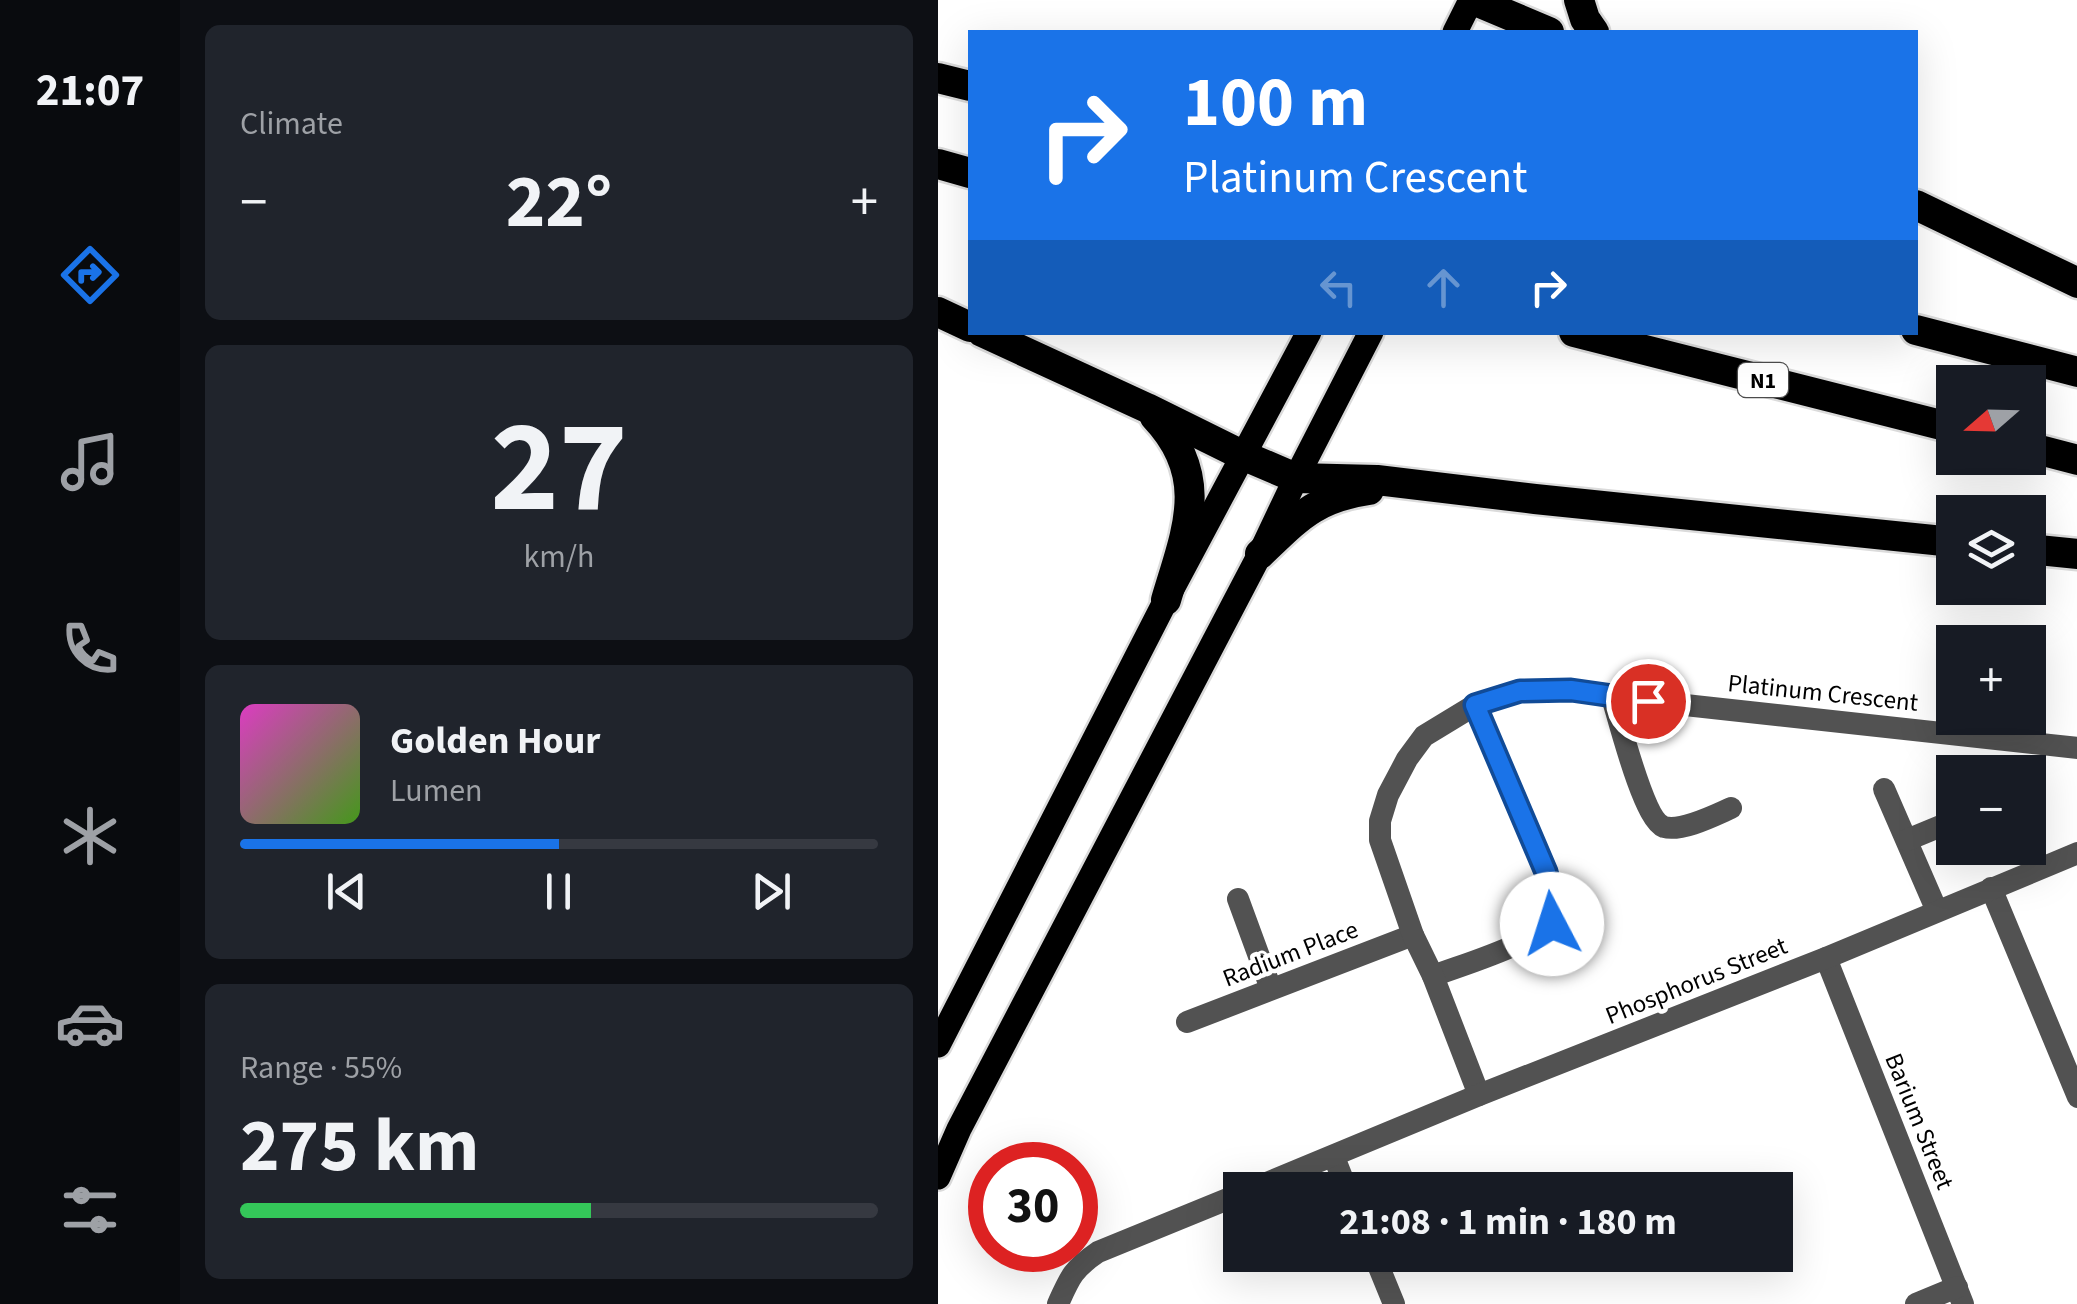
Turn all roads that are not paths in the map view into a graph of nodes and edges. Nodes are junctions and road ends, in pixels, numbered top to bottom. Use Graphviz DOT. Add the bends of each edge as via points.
graph roads {
  1 [pos="1472,0"];
  2 [pos="1579,0"];
  3 [pos="1532,22"];
  4 [pos="1457,30"];
  5 [pos="1592,30"];
  6 [pos="938,78"];
  7 [pos="968,86"];
  8 [pos="938,164"];
  9 [pos="968,172"];
  10 [pos="1918,207"];
  11 [pos="2078,283"];
  12 [pos="938,312"];
  13 [pos="968,326"];
  14 [pos="1918,331"];
  15 [pos="989,335"];
  16 [pos="1307,335"];
  17 [pos="1369,335"];
  18 [pos="1586,335"];
  19 [pos="2078,372"];
  20 [pos="1147,408"];
  21 [pos="1936,424"];
  22 [pos="2046,452"];
  23 [pos="1242,455"];
  24 [pos="2078,460"];
  25 [pos="1296,478"];
  26 [pos="1412,484"];
  27 [pos="1936,540"];
  28 [pos="2046,551"];
  29 [pos="1260,554"];
  30 [pos="2078,554"];
  31 [pos="1166,600"];
  32 [pos="1612,697"];
  33 [pos="1475,705"];
  34 [pos="2078,748"];
  35 [pos="1884,789"];
  36 [pos="1731,808"];
  37 [pos="1936,828"];
  38 [pos="1906,840"];
  39 [pos="2078,854"];
  40 [pos="1992,888"];
  41 [pos="1238,900"];
  42 [pos="1937,911"];
  43 [pos="1413,934"];
  44 [pos="1826,958"];
  45 [pos="1433,976"];
  46 [pos="1271,990"];
  47 [pos="1187,1022"];
  48 [pos="938,1044"];
  49 [pos="1479,1095"];
  50 [pos="2078,1096"];
  51 [pos="1334,1156"];
  52 [pos="1294,1172"];
  53 [pos="1340,1172"];
  54 [pos="938,1178"];
  55 [pos="1223,1201"];
  56 [pos="1380,1272"];
  57 [pos="1960,1296"];
  58 [pos="1058,1304"];
  59 [pos="1392,1304"];
  60 [pos="1916,1304"];
  1 -- 3 [label="highway"];
  1 -- 4 [label="main road"];
  2 -- 5 [label="highway"];
  6 -- 7 [label="highway"];
  8 -- 9 [label="highway"];
  10 -- 11 [label="highway"];
  12 -- 13 [label="highway"];
  14 -- 19 [label="highway"];
  15 -- 20 [label="highway"];
  16 -- 23 [label="main road"];
  17 -- 25 [label="main road"];
  18 -- 21 [label="highway, N1"];
  20 -- 23 [label="highway"];
  20 -- 31 [label="highway" via="1176,444 1190,486 1190,521"];
  22 -- 24 [label="highway"];
  23 -- 25 [label="highway"];
  23 -- 31 [label="main road"];
  25 -- 26 [label="highway"];
  25 -- 29 [label="main road"];
  26 -- 27 [label="highway"];
  26 -- 29 [label="highway" via="1324,502"];
  28 -- 30 [label="highway"];
  29 -- 54 [label="main road"];
  31 -- 48 [label="main road"];
  32 -- 33 [label="street, Platinum Crescent" via="1520,691"];
  32 -- 34 [label="street, Platinum Crescent"];
  32 -- 36 [label="street" via="1656,822 1676,827"];
  33 -- 43 [label="street, Platinum Crescent" via="1424,736 1388,794 1380,822 1380,840"];
  33 -- 45 [label="street" via="1546,872 1557,914 1536,936"];
  35 -- 38 [label="street"];
  37 -- 38 [label="street"];
  38 -- 42 [label="street"];
  39 -- 40 [label="street, Phosphorus Street"];
  40 -- 42 [label="street, Phosphorus Street"];
  40 -- 50 [label="street"];
  41 -- 46 [label="street"];
  42 -- 44 [label="street, Phosphorus Street"];
  43 -- 45 [label="street, Platinum Crescent"];
  43 -- 46 [label="street, Radium Place"];
  44 -- 49 [label="street, Phosphorus Street"];
  44 -- 57 [label="street, Barium Street"];
  45 -- 49 [label="street, Platinum Crescent"];
  46 -- 47 [label="street, Radium Place"];
  49 -- 51 [label="street, Phosphorus Street"];
  51 -- 52 [label="street, Phosphorus Street"];
  51 -- 53 [label="street"];
  55 -- 58 [label="street" via="1098,1252 1079,1265"];
  56 -- 59 [label="street"];
  57 -- 60 [label="street"];
}
